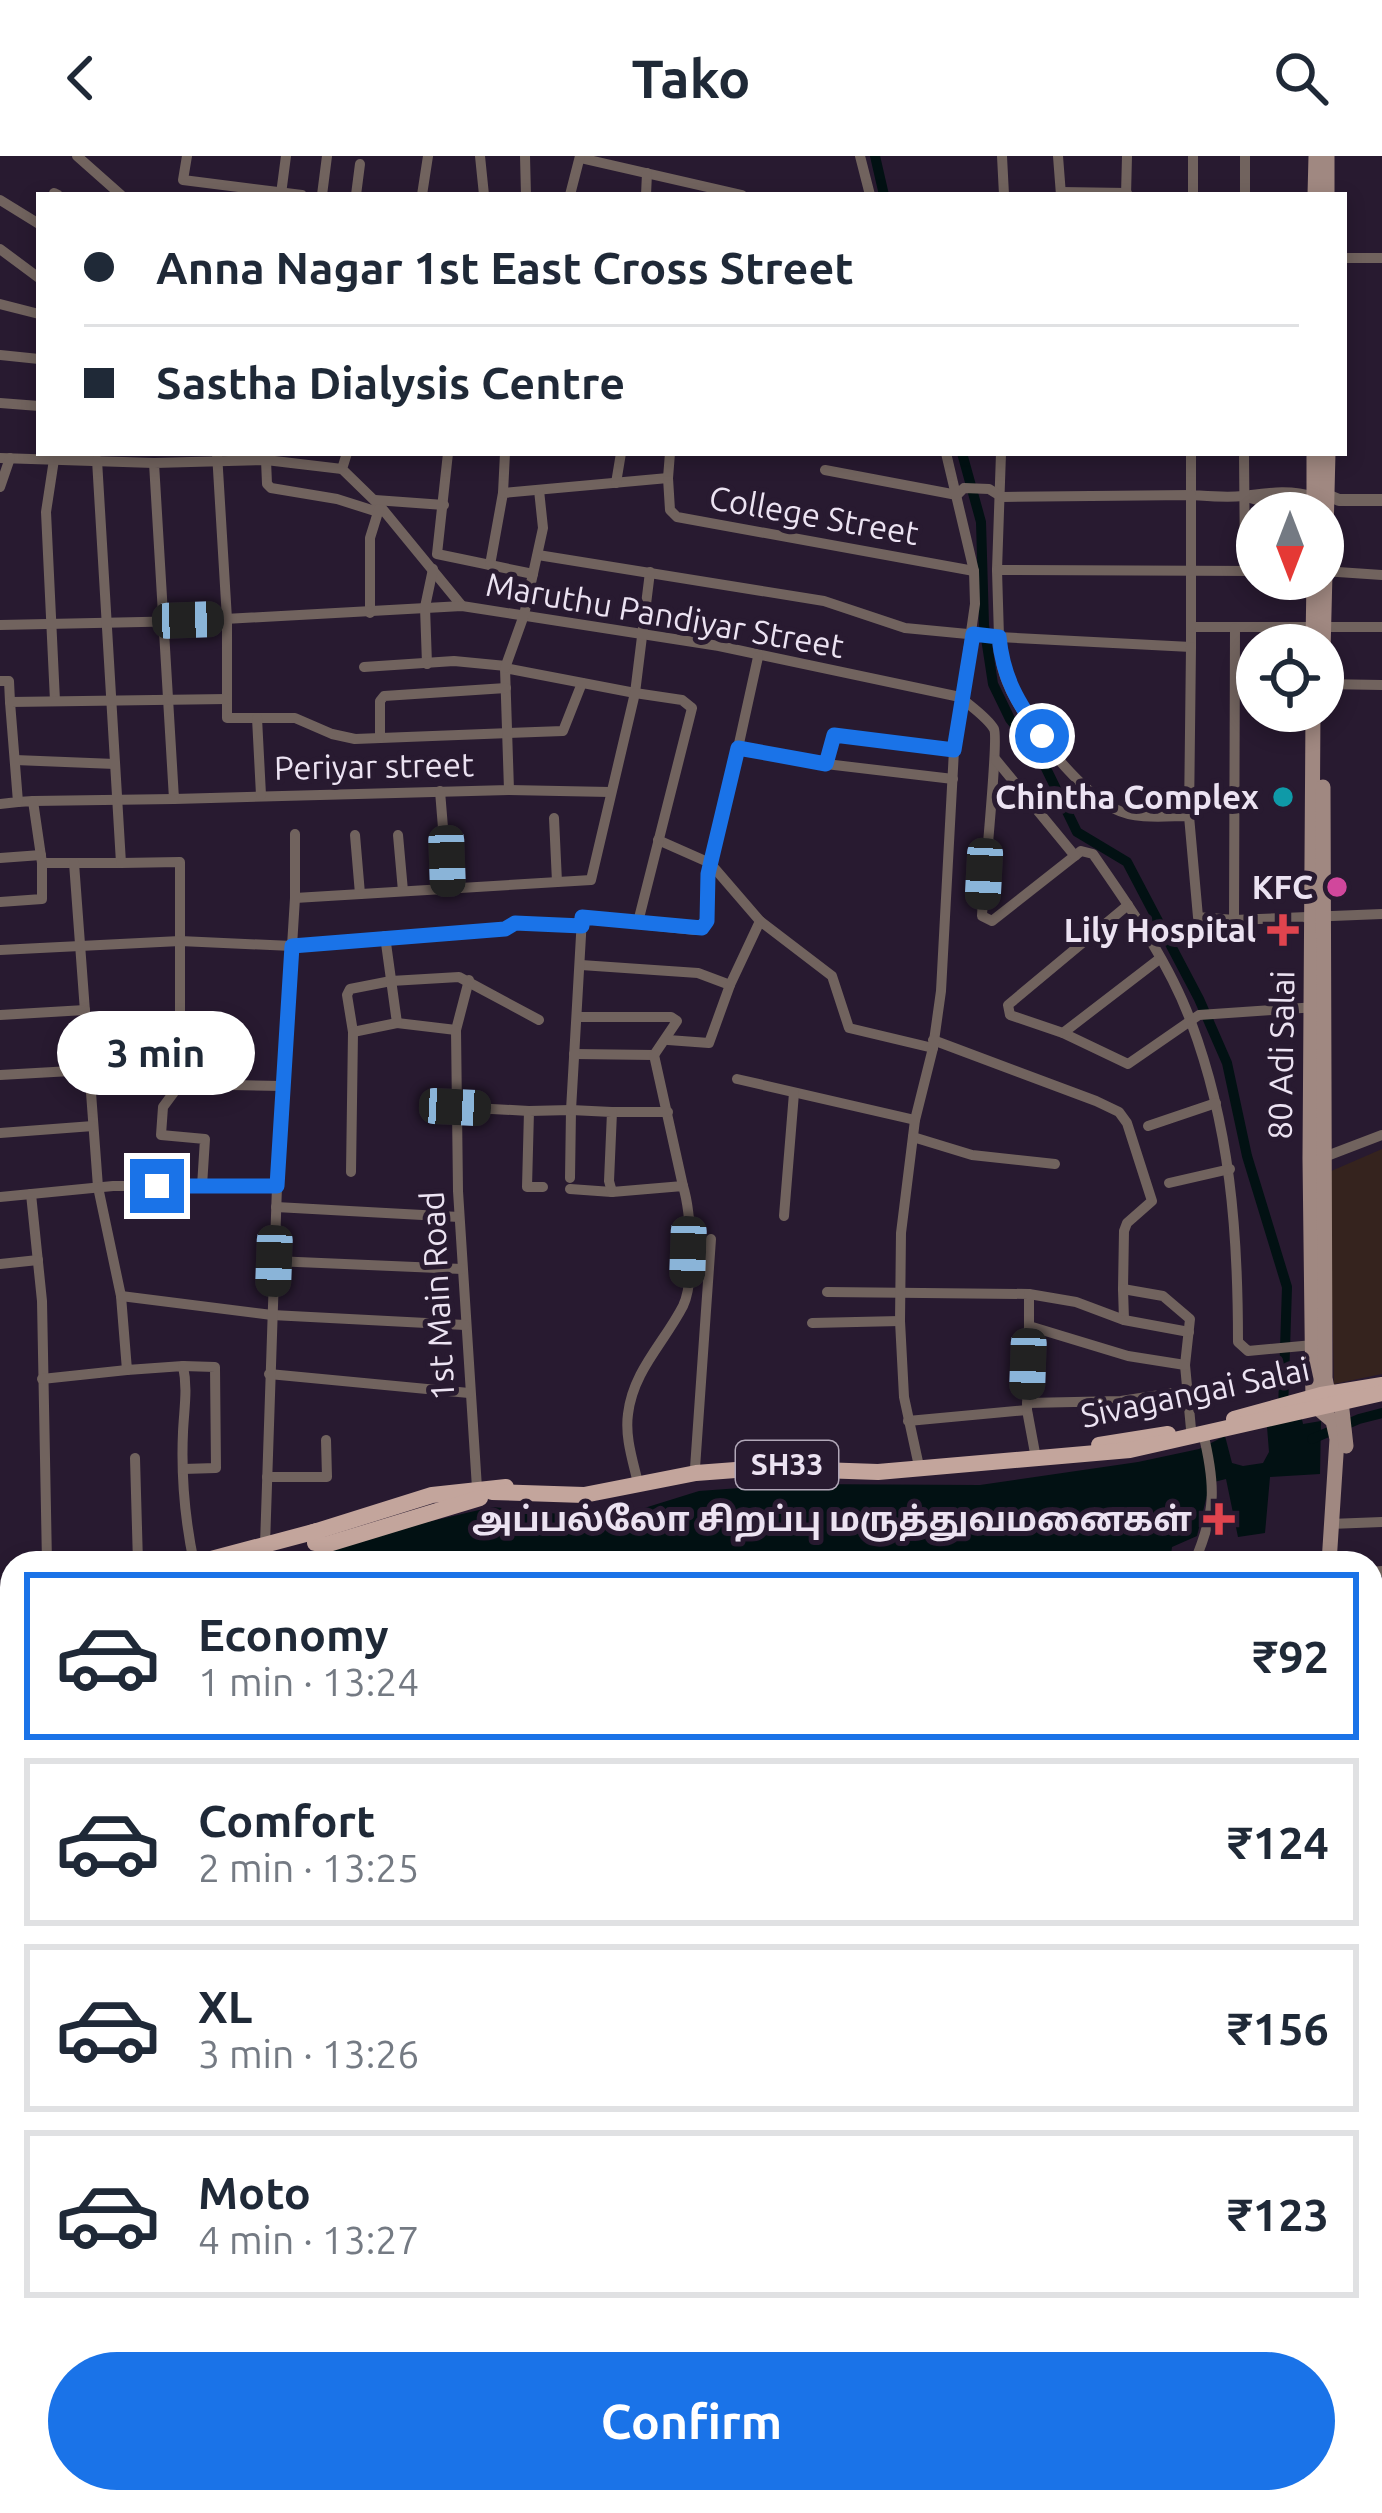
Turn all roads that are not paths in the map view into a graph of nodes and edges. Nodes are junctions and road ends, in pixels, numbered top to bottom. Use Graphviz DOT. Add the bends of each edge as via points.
graph roads {
  1 [pos="77,156"];
  2 [pos="187,156"];
  3 [pos="286,156"];
  4 [pos="327,156"];
  5 [pos="428,156"];
  6 [pos="480,156"];
  7 [pos="525,156"];
  8 [pos="859,156"];
  9 [pos="1002,156"];
  10 [pos="1058,156"];
  11 [pos="1127,156"];
  12 [pos="1193,156"];
  13 [pos="1245,156"];
  14 [pos="1316,156"];
  15 [pos="1327,156"];
  16 [pos="580,157"];
  17 [pos="360,164"];
  18 [pos="647,173"];
  19 [pos="118,192"];
  20 [pos="267,192"];
  21 [pos="281,192"];
  22 [pos="322,192"];
  23 [pos="356,192"];
  24 [pos="422,192"];
  25 [pos="484,192"];
  26 [pos="526,192"];
  27 [pos="571,192"];
  28 [pos="646,192"];
  29 [pos="729,192"];
  30 [pos="869,192"];
  31 [pos="1004,192"];
  32 [pos="1061,192"];
  33 [pos="1126,192"];
  34 [pos="1192,192"];
  35 [pos="1245,192"];
  36 [pos="1315,192"];
  37 [pos="1327,192"];
  38 [pos="0,200"];
  39 [pos="36,222"];
  40 [pos="0,249"];
  41 [pos="1347,258"];
  42 [pos="1382,258"];
  43 [pos="36,276"];
  44 [pos="0,304"];
  45 [pos="36,315"];
  46 [pos="0,355"];
  47 [pos="36,359"];
  48 [pos="0,403"];
  49 [pos="36,406"];
  50 [pos="55,456"];
  51 [pos="346,456"];
  52 [pos="448,456"];
  53 [pos="505,456"];
  54 [pos="620,456"];
  55 [pos="670,456"];
  56 [pos="947,456"];
  57 [pos="1001,456"];
  58 [pos="1191,456"];
  59 [pos="1244,456"];
  60 [pos="1314,456"];
  61 [pos="1327,456"];
  62 [pos="5,458"];
  63 [pos="216,458"];
  64 [pos="97,460"];
  65 [pos="157,460"];
  66 [pos="266,460"];
  67 [pos="342,469"];
  68 [pos="825,470"];
  69 [pos="668,478"];
  70 [pos="616,483"];
  71 [pos="0,487"];
  72 [pos="538,490"];
  73 [pos="960,492"];
  74 [pos="1245,492"];
  75 [pos="1317,492"];
  76 [pos="1320,492"];
  77 [pos="503,494"];
  78 [pos="1191,495"];
  79 [pos="1236,496"];
  80 [pos="1002,497"];
  81 [pos="1382,497"];
  82 [pos="1344,500"];
  83 [pos="377,506"];
  84 [pos="443,506"];
  85 [pos="437,554"];
  86 [pos="538,555"];
  87 [pos="490,565"];
  88 [pos="997,570"];
  89 [pos="1192,570"];
  90 [pos="974,571"];
  91 [pos="1236,571"];
  92 [pos="650,572"];
  93 [pos="432,573"];
  94 [pos="533,574"];
  95 [pos="1344,574"];
  96 [pos="1382,575"];
  97 [pos="463,606"];
  98 [pos="425,608"];
  99 [pos="370,613"];
  100 [pos="524,615"];
  101 [pos="227,619"];
  102 [pos="164,621"];
  103 [pos="104,622"];
  104 [pos="50,624"];
  105 [pos="0,625"];
  106 [pos="1191,627"];
  107 [pos="1382,627"];
  108 [pos="1234,628"];
  109 [pos="1344,631"];
  110 [pos="640,632"];
  111 [pos="975,634"];
  112 [pos="997,636"];
  113 [pos="1191,647"];
  114 [pos="758,657"];
  115 [pos="427,664"];
  116 [pos="506,667"];
  117 [pos="364,668"];
  118 [pos="0,681"];
  119 [pos="582,683"];
  120 [pos="1344,684"];
  121 [pos="1382,685"];
  122 [pos="506,688"];
  123 [pos="635,693"];
  124 [pos="960,697"];
  125 [pos="168,698"];
  126 [pos="226,699"];
  127 [pos="110,700"];
  128 [pos="55,701"];
  129 [pos="10,702"];
  130 [pos="257,718"];
  131 [pos="1314,732"];
  132 [pos="1323,732"];
  133 [pos="508,735"];
  134 [pos="380,738"];
  135 [pos="738,748"];
  136 [pos="954,750"];
  137 [pos="9,752"];
  138 [pos="996,760"];
  139 [pos="115,764"];
  140 [pos="826,764"];
  141 [pos="953,779"];
  142 [pos="509,790"];
  143 [pos="440,791"];
  144 [pos="610,792"];
  145 [pos="261,795"];
  146 [pos="117,799"];
  147 [pos="174,800"];
  148 [pos="33,801"];
  149 [pos="18,802"];
  150 [pos="0,804"];
  151 [pos="1190,816"];
  152 [pos="554,818"];
  153 [pos="295,834"];
  154 [pos="355,835"];
  155 [pos="398,835"];
  156 [pos="658,840"];
  157 [pos="1075,856"];
  158 [pos="0,858"];
  159 [pos="42,859"];
  160 [pos="122,862"];
  161 [pos="74,863"];
  162 [pos="710,863"];
  163 [pos="557,882"];
  164 [pos="448,889"];
  165 [pos="403,892"];
  166 [pos="360,894"];
  167 [pos="296,898"];
  168 [pos="0,902"];
  169 [pos="1128,905"];
  170 [pos="1382,914"];
  171 [pos="1319,916"];
  172 [pos="1234,920"];
  173 [pos="760,921"];
  174 [pos="638,922"];
  175 [pos="582,926"];
  176 [pos="386,936"];
  177 [pos="180,941"];
  178 [pos="80,944"];
  179 [pos="292,946"];
  180 [pos="0,950"];
  181 [pos="1158,960"];
  182 [pos="581,965"];
  183 [pos="469,980"];
  184 [pos="391,981"];
  185 [pos="730,985"];
  186 [pos="1319,1007"];
  187 [pos="85,1010"];
  188 [pos="0,1016"];
  189 [pos="577,1017"];
  190 [pos="1195,1018"];
  191 [pos="539,1020"];
  192 [pos="397,1023"];
  193 [pos="456,1030"];
  194 [pos="353,1032"];
  195 [pos="1063,1034"];
  196 [pos="668,1040"];
  197 [pos="933,1044"];
  198 [pos="574,1054"];
  199 [pos="654,1055"];
  200 [pos="89,1070"];
  201 [pos="0,1076"];
  202 [pos="737,1079"];
  203 [pos="180,1084"];
  204 [pos="283,1085"];
  205 [pos="794,1093"];
  206 [pos="1216,1103"];
  207 [pos="455,1107"];
  208 [pos="571,1110"];
  209 [pos="529,1111"];
  210 [pos="612,1112"];
  211 [pos="668,1112"];
  212 [pos="915,1120"];
  213 [pos="93,1126"];
  214 [pos="1148,1126"];
  215 [pos="0,1133"];
  216 [pos="1382,1135"];
  217 [pos="913,1137"];
  218 [pos="1317,1159"];
  219 [pos="1055,1164"];
  220 [pos="1230,1169"];
  221 [pos="351,1172"];
  222 [pos="1169,1183"];
  223 [pos="202,1186"];
  224 [pos="277,1186"];
  225 [pos="683,1186"];
  226 [pos="98,1187"];
  227 [pos="543,1187"];
  228 [pos="612,1192"];
  229 [pos="31,1194"];
  230 [pos="0,1197"];
  231 [pos="276,1207"];
  232 [pos="784,1216"];
  233 [pos="459,1217"];
  234 [pos="711,1239"];
  235 [pos="38,1260"];
  236 [pos="274,1261"];
  237 [pos="0,1264"];
  238 [pos="462,1269"];
  239 [pos="1123,1289"];
  240 [pos="827,1292"];
  241 [pos="900,1292"];
  242 [pos="1029,1294"];
  243 [pos="122,1296"];
  244 [pos="272,1315"];
  245 [pos="1124,1320"];
  246 [pos="900,1321"];
  247 [pos="812,1323"];
  248 [pos="465,1324"];
  249 [pos="1029,1326"];
  250 [pos="1189,1332"];
  251 [pos="1313,1345"];
  252 [pos="1185,1365"];
  253 [pos="183,1366"];
  254 [pos="127,1370"];
  255 [pos="269,1374"];
  256 [pos="42,1379"];
  257 [pos="1186,1390"];
  258 [pos="1382,1391"];
  259 [pos="469,1393"];
  260 [pos="1027,1406"];
  261 [pos="1319,1408"];
  262 [pos="908,1421"];
  263 [pos="1199,1431"];
  264 [pos="326,1440"];
  265 [pos="1035,1453"];
  266 [pos="135,1458"];
  267 [pos="695,1468"];
  268 [pos="920,1468"];
  269 [pos="183,1469"];
  270 [pos="267,1477"];
  271 [pos="637,1479"];
  272 [pos="487,1490"];
  273 [pos="1382,1522"];
  274 [pos="1335,1524"];
  275 [pos="313,1538"];
  276 [pos="266,1545"];
  277 [pos="47,1551"];
  278 [pos="138,1551"];
  279 [pos="192,1551"];
  280 [pos="242,1551"];
  281 [pos="275,1551"];
  282 [pos="1199,1551"];
  283 [pos="1331,1551"];
  284 [pos="1337,1551"];
  1 -- 19 [label="street"];
  2 -- 20 [label="street" via="183,180"];
  3 -- 21 [label="street"];
  4 -- 22 [label="street"];
  5 -- 24 [label="street"];
  6 -- 25 [label="street"];
  7 -- 26 [label="street"];
  8 -- 30 [label="street"];
  9 -- 31 [label="street"];
  10 -- 32 [label="street"];
  11 -- 33 [label="street"];
  12 -- 34 [label="street"];
  13 -- 35 [label="street"];
  14 -- 36 [label="main road"];
  15 -- 37 [label="main road"];
  16 -- 18 [label="street"];
  16 -- 27 [label="street"];
  17 -- 23 [label="street"];
  18 -- 28 [label="street"];
  18 -- 29 [label="street"];
  38 -- 39 [label="street"];
  40 -- 43 [label="street"];
  41 -- 42 [label="street"];
  44 -- 45 [label="street"];
  46 -- 47 [label="street"];
  48 -- 49 [label="street"];
  50 -- 62 [label="street"];
  50 -- 64 [label="street"];
  50 -- 104 [label="street" via="46,512"];
  51 -- 67 [label="street"];
  52 -- 84 [label="street"];
  53 -- 77 [label="street"];
  54 -- 70 [label="street"];
  55 -- 69 [label="street"];
  56 -- 73 [label="street"];
  57 -- 80 [label="street"];
  58 -- 78 [label="street"];
  59 -- 74 [label="street"];
  60 -- 75 [label="main road"];
  61 -- 76 [label="main road"];
  62 -- 71 [label="street"];
  63 -- 65 [label="street"];
  63 -- 66 [label="street"];
  63 -- 101 [label="street"];
  64 -- 65 [label="street"];
  64 -- 103 [label="street"];
  65 -- 102 [label="street"];
  66 -- 67 [label="street"];
  66 -- 83 [label="street" via="271,488"];
  67 -- 83 [label="street"];
  68 -- 73 [label="street"];
  69 -- 70 [label="street, College Street"];
  69 -- 90 [label="street, College Street" via="677,517"];
  70 -- 72 [label="street, College Street"];
  72 -- 77 [label="street, College Street"];
  72 -- 86 [label="street"];
  73 -- 80 [label="street" via="989,489"];
  73 -- 90 [label="street"];
  77 -- 87 [label="street"];
  78 -- 79 [label="street"];
  78 -- 80 [label="street"];
  78 -- 89 [label="street"];
  80 -- 88 [label="street"];
  81 -- 82 [label="street"];
  83 -- 84 [label="street"];
  83 -- 93 [label="street"];
  83 -- 99 [label="street"];
  84 -- 85 [label="street"];
  85 -- 87 [label="street"];
  85 -- 93 [label="street"];
  86 -- 92 [label="street"];
  86 -- 94 [label="street"];
  87 -- 94 [label="street"];
  88 -- 89 [label="street"];
  88 -- 112 [label="street"];
  89 -- 91 [label="street"];
  89 -- 106 [label="street"];
  90 -- 111 [label="street"];
  92 -- 110 [label="street"];
  92 -- 111 [label="street" via="824,601 905,628"];
  93 -- 97 [label="street"];
  93 -- 98 [label="street"];
  94 -- 100 [label="street"];
  95 -- 96 [label="street"];
  97 -- 98 [label="street, Maruthu Pandiyar Street"];
  97 -- 100 [label="street, Maruthu Pandiyar Street"];
  98 -- 99 [label="street, Maruthu Pandiyar Street"];
  98 -- 115 [label="street"];
  99 -- 101 [label="street, Maruthu Pandiyar Street"];
  100 -- 110 [label="street, Maruthu Pandiyar Street"];
  100 -- 116 [label="street"];
  101 -- 102 [label="street, Maruthu Pandiyar Street"];
  101 -- 126 [label="street"];
  102 -- 103 [label="street, Maruthu Pandiyar Street"];
  102 -- 125 [label="street"];
  103 -- 104 [label="street, Maruthu Pandiyar Street"];
  103 -- 127 [label="street"];
  104 -- 105 [label="street, Maruthu Pandiyar Street"];
  104 -- 128 [label="street"];
  106 -- 108 [label="street"];
  106 -- 113 [label="street"];
  107 -- 109 [label="street"];
  108 -- 172 [label="street"];
  110 -- 114 [label="street, Maruthu Pandiyar Street"];
  110 -- 123 [label="street"];
  111 -- 112 [label="street"];
  111 -- 124 [label="street"];
  112 -- 113 [label="street"];
  112 -- 151 [label="street" via="1016,700 1073,775 1117,810"];
  113 -- 151 [label="street"];
  114 -- 124 [label="street, Maruthu Pandiyar Street"];
  114 -- 135 [label="street"];
  115 -- 116 [label="street"];
  115 -- 117 [label="street"];
  116 -- 119 [label="street"];
  116 -- 122 [label="street, Periyar street"];
  118 -- 129 [label="street" via="9,681"];
  119 -- 123 [label="street"];
  119 -- 133 [label="street" via="563,731"];
  120 -- 121 [label="street"];
  122 -- 133 [label="street, Periyar street"];
  122 -- 134 [label="street" via="384,696"];
  123 -- 144 [label="street"];
  123 -- 156 [label="street" via="692,708"];
  124 -- 136 [label="street"];
  124 -- 138 [label="street" via="994,730"];
  125 -- 126 [label="street"];
  125 -- 127 [label="street"];
  125 -- 147 [label="street"];
  126 -- 130 [label="street" via="226,718"];
  127 -- 128 [label="street"];
  127 -- 139 [label="street"];
  128 -- 129 [label="street"];
  129 -- 137 [label="street"];
  130 -- 134 [label="street" via="295,718 332,734"];
  130 -- 145 [label="street"];
  131 -- 171 [label="main road, 80 Adi Salai"];
  132 -- 171 [label="main road, 80 Adi Salai"];
  133 -- 134 [label="street"];
  133 -- 142 [label="street, Periyar street"];
  135 -- 140 [label="street"];
  135 -- 162 [label="street"];
  136 -- 140 [label="street" via="834,735"];
  136 -- 141 [label="street"];
  137 -- 139 [label="street"];
  137 -- 149 [label="street"];
  138 -- 157 [label="street"];
  138 -- 157 [label="street" via="982,916 992,921"];
  139 -- 146 [label="street"];
  140 -- 141 [label="street"];
  141 -- 197 [label="street"];
  142 -- 143 [label="street, Periyar street"];
  142 -- 144 [label="street, Periyar street"];
  143 -- 145 [label="street, Periyar street"];
  143 -- 164 [label="street"];
  144 -- 163 [label="street" via="591,880"];
  145 -- 147 [label="street, Periyar street"];
  146 -- 147 [label="street, Periyar street"];
  146 -- 148 [label="street, Periyar street"];
  146 -- 160 [label="street"];
  148 -- 149 [label="street, Periyar street"];
  148 -- 159 [label="street"];
  149 -- 150 [label="street, Periyar street"];
  151 -- 172 [label="street" via="1195,912 1203,920"];
  152 -- 163 [label="street"];
  153 -- 167 [label="street"];
  154 -- 166 [label="street"];
  155 -- 165 [label="street"];
  156 -- 162 [label="street"];
  156 -- 174 [label="street"];
  157 -- 169 [label="street" via="1093,854"];
  158 -- 159 [label="street"];
  159 -- 161 [label="street"];
  159 -- 168 [label="street" via="42,899"];
  160 -- 161 [label="street"];
  160 -- 177 [label="street" via="180,862"];
  161 -- 178 [label="street"];
  162 -- 173 [label="street"];
  162 -- 174 [label="street" via="702,928"];
  163 -- 164 [label="street"];
  164 -- 165 [label="street"];
  165 -- 166 [label="street"];
  166 -- 167 [label="street"];
  167 -- 179 [label="street"];
  169 -- 181 [label="street"];
  169 -- 195 [label="street" via="1008,1005 1010,1015"];
  170 -- 171 [label="street"];
  171 -- 172 [label="street"];
  171 -- 186 [label="main road, 80 Adi Salai"];
  173 -- 185 [label="street"];
  173 -- 197 [label="street" via="832,976 849,1028"];
  174 -- 175 [label="street" via="582,917"];
  175 -- 176 [label="street" via="515,923"];
  175 -- 182 [label="street"];
  176 -- 179 [label="street"];
  176 -- 184 [label="street"];
  177 -- 178 [label="street"];
  177 -- 179 [label="street"];
  177 -- 203 [label="street"];
  178 -- 180 [label="street"];
  178 -- 187 [label="street"];
  179 -- 204 [label="street"];
  181 -- 190 [label="street"];
  181 -- 195 [label="street"];
  182 -- 185 [label="street" via="698,973"];
  182 -- 189 [label="street"];
  183 -- 184 [label="street"];
  183 -- 191 [label="street"];
  183 -- 193 [label="street, 1st Main Road"];
  184 -- 192 [label="street"];
  184 -- 194 [label="street" via="348,992"];
  185 -- 196 [label="street" via="709,1043"];
  186 -- 190 [label="street"];
  186 -- 218 [label="main road, 80 Adi Salai"];
  187 -- 188 [label="street"];
  187 -- 200 [label="street"];
  189 -- 196 [label="street" via="671,1017 677,1024"];
  189 -- 198 [label="street"];
  190 -- 195 [label="street" via="1128,1064"];
  190 -- 206 [label="street"];
  192 -- 193 [label="street"];
  192 -- 194 [label="street"];
  193 -- 207 [label="street, 1st Main Road"];
  194 -- 221 [label="street"];
  196 -- 199 [label="street"];
  197 -- 212 [label="street"];
  197 -- 239 [label="street" via="1119,1112 1152,1201 1124,1231"];
  198 -- 199 [label="street"];
  198 -- 208 [label="street"];
  199 -- 211 [label="street"];
  200 -- 201 [label="street"];
  200 -- 213 [label="street"];
  202 -- 205 [label="street"];
  203 -- 204 [label="street"];
  203 -- 223 [label="street" via="163,1107 161,1136 205,1139"];
  204 -- 224 [label="street"];
  205 -- 212 [label="street"];
  205 -- 232 [label="street"];
  206 -- 214 [label="street"];
  206 -- 220 [label="street"];
  207 -- 209 [label="street"];
  207 -- 233 [label="street, 1st Main Road"];
  208 -- 209 [label="street"];
  208 -- 210 [label="street"];
  208 -- 228 [label="street" via="570,1184"];
  209 -- 227 [label="street" via="527,1187"];
  210 -- 211 [label="street"];
  210 -- 228 [label="street"];
  211 -- 225 [label="street"];
  212 -- 217 [label="street"];
  213 -- 215 [label="street"];
  213 -- 226 [label="street"];
  216 -- 218 [label="street"];
  217 -- 219 [label="street" via="972,1155"];
  217 -- 241 [label="street"];
  218 -- 251 [label="main road, 80 Adi Salai"];
  218 -- 261 [label="main road, 80 Adi Salai" via="1325,1378"];
  220 -- 222 [label="street"];
  220 -- 251 [label="street" via="1238,1342 1248,1351"];
  223 -- 224 [label="street"];
  223 -- 226 [label="street"];
  224 -- 231 [label="street"];
  225 -- 228 [label="street"];
  225 -- 271 [label="street" via="690,1216 686,1299 632,1394 627,1436"];
  226 -- 229 [label="street"];
  226 -- 243 [label="street"];
  229 -- 230 [label="street"];
  229 -- 235 [label="street"];
  231 -- 233 [label="street"];
  231 -- 236 [label="street"];
  233 -- 238 [label="street, 1st Main Road"];
  234 -- 267 [label="street"];
  235 -- 237 [label="street"];
  235 -- 256 [label="street"];
  236 -- 238 [label="street"];
  236 -- 244 [label="street"];
  238 -- 248 [label="street, 1st Main Road"];
  239 -- 245 [label="street"];
  239 -- 250 [label="street" via="1163,1296 1190,1319"];
  240 -- 241 [label="street"];
  241 -- 242 [label="street"];
  241 -- 246 [label="street"];
  242 -- 245 [label="street"];
  242 -- 249 [label="street"];
  243 -- 244 [label="street"];
  243 -- 254 [label="street"];
  244 -- 248 [label="street"];
  244 -- 255 [label="street"];
  245 -- 250 [label="street"];
  246 -- 247 [label="street"];
  246 -- 262 [label="street"];
  248 -- 259 [label="street, 1st Main Road"];
  249 -- 252 [label="street"];
  249 -- 260 [label="street"];
  250 -- 252 [label="street"];
  251 -- 261 [label="main road, 80 Adi Salai"];
  252 -- 257 [label="street"];
  253 -- 254 [label="street"];
  253 -- 269 [label="street"];
  253 -- 269 [label="street" via="215,1367 216,1468"];
  254 -- 256 [label="street"];
  255 -- 259 [label="street"];
  255 -- 270 [label="street"];
  256 -- 277 [label="street"];
  257 -- 260 [label="street"];
  257 -- 263 [label="street"];
  258 -- 261 [label="main road, Sivagangai Salai"];
  258 -- 272 [label="main road, bridge" via="1130,1450 878,1472 696,1473 584,1495"];
  259 -- 272 [label="street, 1st Main Road"];
  260 -- 262 [label="street"];
  260 -- 265 [label="street"];
  261 -- 263 [label="main road, Sivagangai Salai / SH33"];
  261 -- 274 [label="main road, 80 Adi Salai" via="1342,1439"];
  262 -- 268 [label="street"];
  263 -- 265 [label="main road, Sivagangai Salai / SH33"];
  263 -- 268 [label="main road, Sivagangai Salai / SH33" via="1131,1453"];
  263 -- 282 [label="street" via="1215,1485"];
  264 -- 270 [label="street" via="327,1477"];
  265 -- 268 [label="main road, Sivagangai Salai / SH33"];
  266 -- 278 [label="street"];
  267 -- 268 [label="main road, Sivagangai Salai / SH33"];
  267 -- 271 [label="main road, Sivagangai Salai / SH33"];
  268 -- 275 [label="main road, Sivagangai Salai / SH33" via="762,1470 585,1496 497,1495 325,1544"];
  269 -- 279 [label="street"];
  270 -- 276 [label="street"];
  271 -- 272 [label="main road, Sivagangai Salai / SH33" via="584,1490"];
  272 -- 275 [label="main road, Sivagangai Salai / SH33"];
  273 -- 274 [label="street"];
  274 -- 283 [label="main road, 80 Adi Salai"];
  274 -- 284 [label="main road, 80 Adi Salai"];
  275 -- 276 [label="main road, Sivagangai Salai / SH33"];
  275 -- 281 [label="main road, Sivagangai Salai / SH33"];
  276 -- 280 [label="main road, Sivagangai Salai / SH33"];
}
